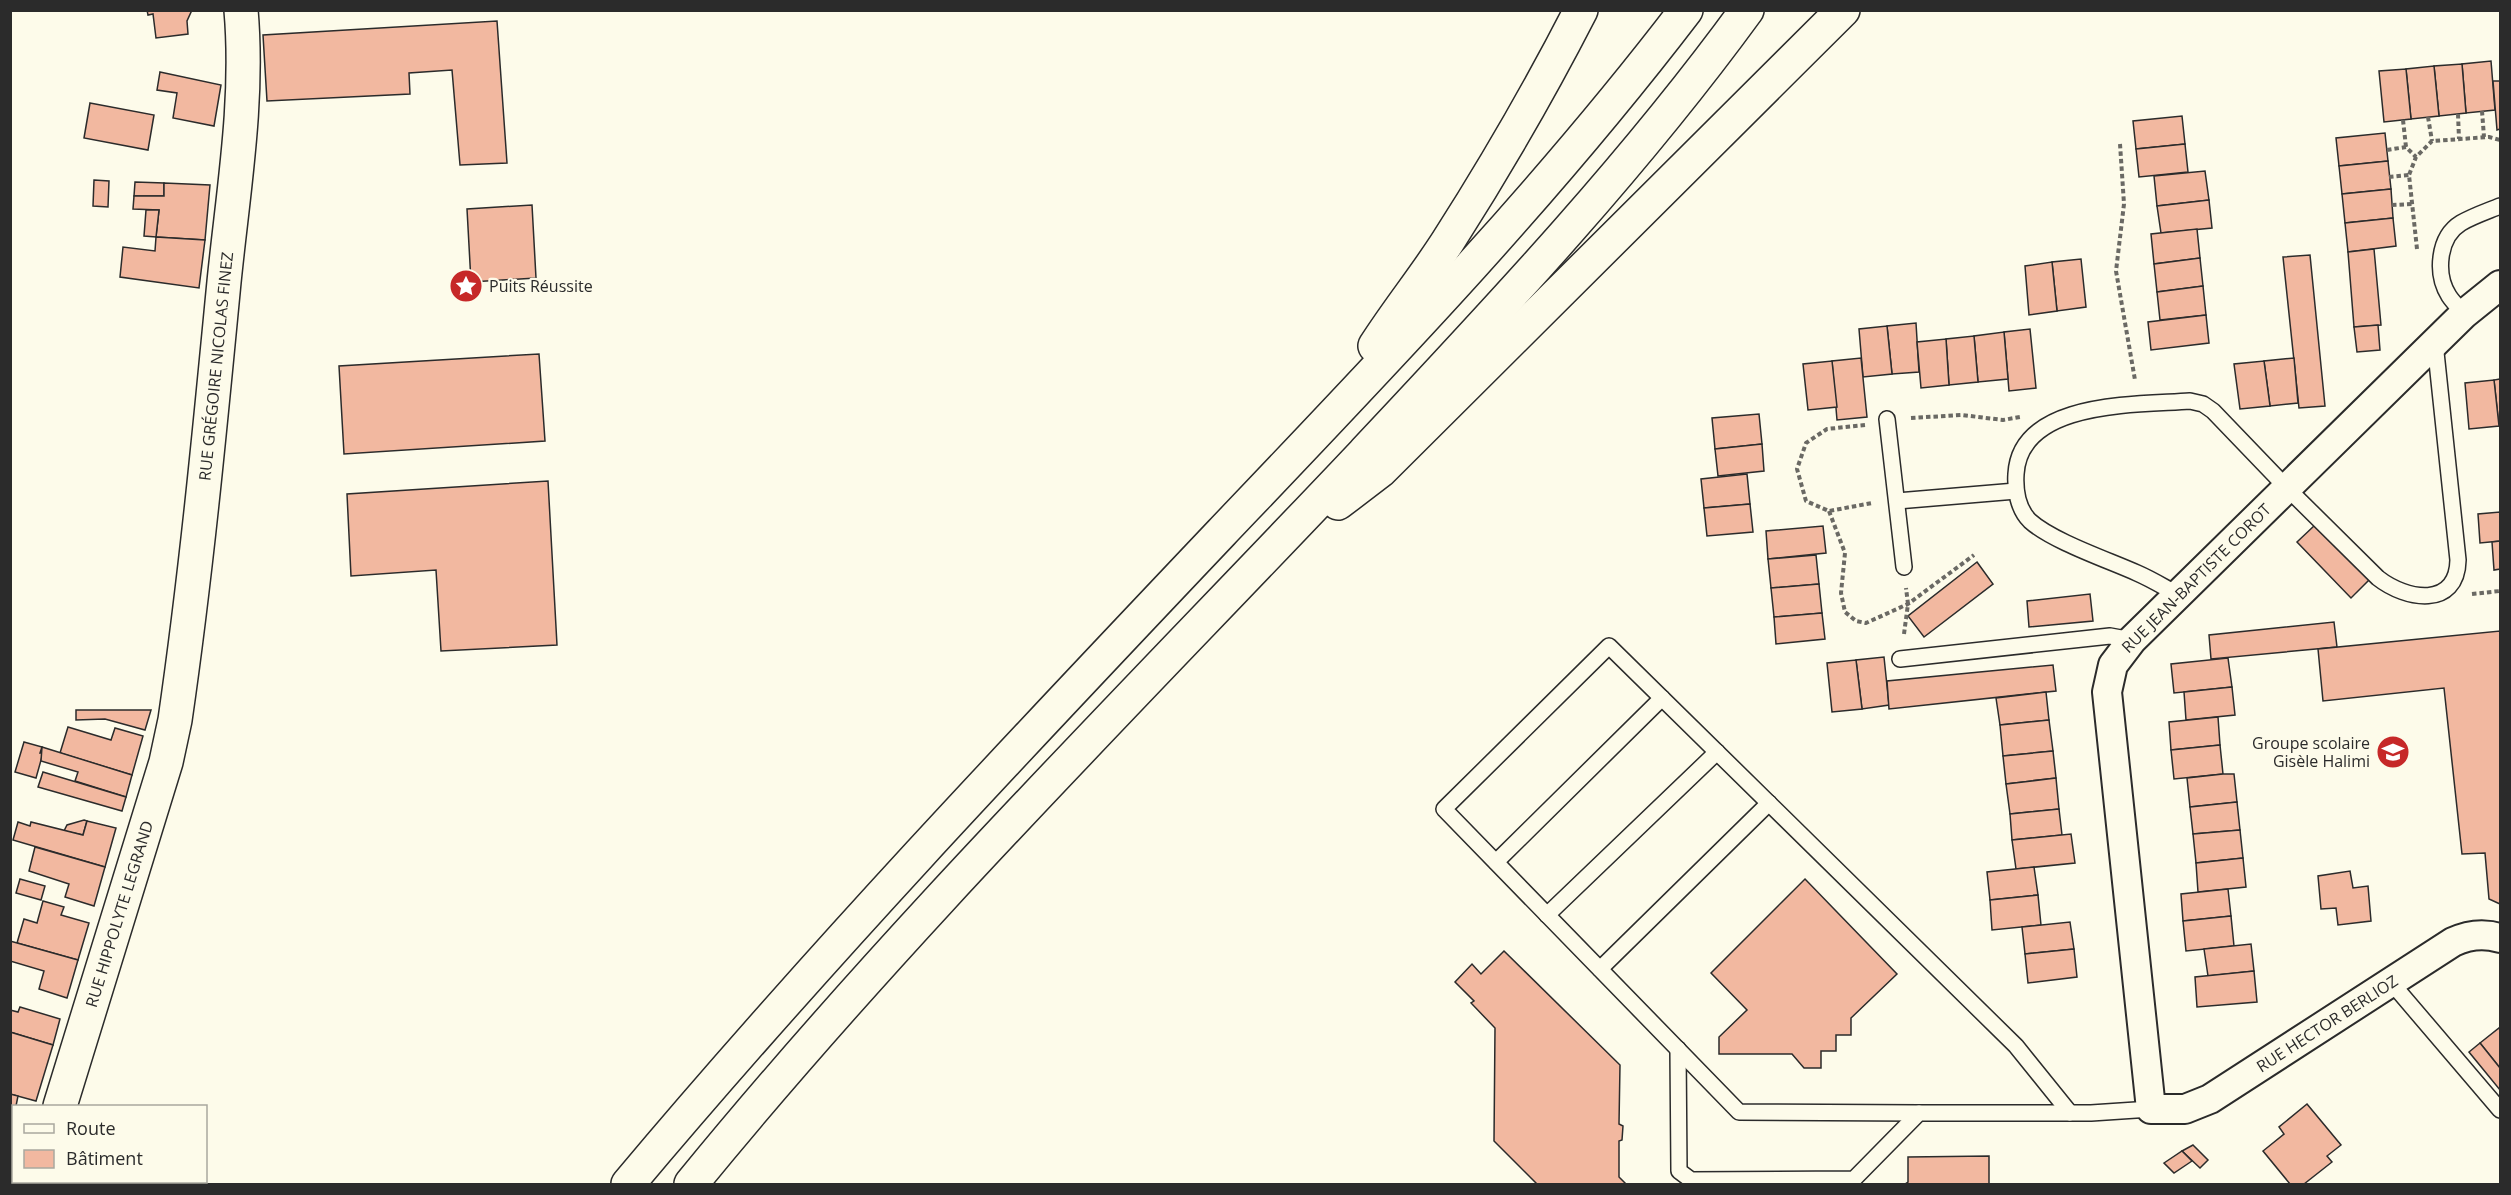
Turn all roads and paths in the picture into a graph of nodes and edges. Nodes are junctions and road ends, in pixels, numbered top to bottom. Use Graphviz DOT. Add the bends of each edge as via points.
graph roads {
  1 [pos="241,10"];
  2 [pos="1581,10"];
  3 [pos="1686,10"];
  4 [pos="1747,10"];
  5 [pos="1843,10"];
  6 [pos="2482,111"];
  7 [pos="2458,114"];
  8 [pos="2428,117"];
  9 [pos="2403,120"];
  10 [pos="2484,137"];
  11 [pos="2459,139"];
  12 [pos="2500,140"];
  13 [pos="2432,141"];
  14 [pos="2120,144"];
  15 [pos="2406,147"];
  16 [pos="2386,150"];
  17 [pos="2416,157"];
  18 [pos="2409,175"];
  19 [pos="2389,177"];
  20 [pos="2413,204"];
  21 [pos="2392,205"];
  22 [pos="2500,206"];
  23 [pos="2418,254"];
  24 [pos="2500,285"];
  25 [pos="2464,314"];
  26 [pos="2435,343"];
  27 [pos="2139,405"];
  28 [pos="2030,414"];
  29 [pos="1330,418"];
  30 [pos="1887,419"];
  31 [pos="2287,488"];
  32 [pos="2016,491"];
  33 [pos="1897,501"];
  34 [pos="1828,511"];
  35 [pos="1974,555"];
  36 [pos="1260,562"];
  37 [pos="1904,567"];
  38 [pos="2177,594"];
  39 [pos="1908,604"];
  40 [pos="2132,640"];
  41 [pos="1900,659"];
  42 [pos="1662,698"];
  43 [pos="175,720"];
  44 [pos="1717,752"];
  45 [pos="1769,803"];
  46 [pos="1497,862"];
  47 [pos="1547,915"];
  48 [pos="2500,938"];
  49 [pos="1600,969"];
  50 [pos="2390,981"];
  51 [pos="1678,1049"];
  52 [pos="61,1105"];
  53 [pos="2151,1108"];
  54 [pos="2500,1110"];
  55 [pos="1919,1113"];
  56 [pos="2070,1113"];
  57 [pos="628,1185"];
  58 [pos="692,1185"];
  1 -- 43 [label="main road, RUE GRÉGOIRE NICOLAS FINEZ" via="240,120"];
  2 -- 29 [label="main road" via="1497,164"];
  3 -- 29 [label="main road" via="1552,174"];
  4 -- 36 [label="main road" via="1656,128 1595,199 1446,366"];
  5 -- 36 [label="main road" via="1380,471"];
  6 -- 10 [label="path"];
  7 -- 11 [label="path"];
  8 -- 13 [label="path"];
  9 -- 15 [label="path"];
  10 -- 11 [label="path"];
  10 -- 12 [label="path"];
  11 -- 13 [label="path"];
  13 -- 17 [label="path"];
  14 -- 27 [label="path" via="2124,204 2116,271"];
  15 -- 16 [label="path"];
  15 -- 17 [label="path"];
  17 -- 18 [label="path"];
  18 -- 19 [label="path"];
  18 -- 20 [label="path"];
  20 -- 21 [label="path"];
  20 -- 23 [label="path"];
  22 -- 25 [label="lane" via="2459,224 2442,248 2440,268 2445,287"];
  24 -- 25 [label="street, RUE JEAN-BAPTISTE COROT"];
  25 -- 26 [label="street, RUE JEAN-BAPTISTE COROT"];
  26 -- 31 [label="street, RUE JEAN-BAPTISTE COROT"];
  26 -- 31 [label="lane" via="2458,560 2458,571 2447,590 2429,595 2389,586"];
  27 -- 31 [label="lane" via="2190,401 2203,404"];
  27 -- 32 [label="lane" via="2078,412 2042,430 2030,439 2018,461"];
  28 -- 30 [label="path" via="2003,420 1962,415"];
  29 -- 57 [label="main road" via="899,874"];
  30 -- 33 [label="lane"];
  30 -- 34 [label="path" via="1827,429 1806,443 1797,469 1806,501"];
  31 -- 38 [label="street, RUE JEAN-BAPTISTE COROT"];
  32 -- 33 [label="lane"];
  32 -- 38 [label="lane" via="2021,509 2037,526"];
  33 -- 34 [label="path"];
  33 -- 37 [label="lane"];
  34 -- 39 [label="path" via="1845,553 1841,593 1845,612 1866,623"];
  35 -- 39 [label="path"];
  36 -- 58 [label="main road" via="909,934"];
  37 -- 39 [label="path"];
  38 -- 40 [label="street, RUE JEAN-BAPTISTE COROT"];
  39 -- 41 [label="path"];
  40 -- 41 [label="lane" via="2110,636"];
  40 -- 53 [label="street, RUE JEAN-BAPTISTE COROT" via="2113,665 2107,692"];
  42 -- 44 [label="lane"];
  42 -- 46 [label="lane"];
  42 -- 46 [label="lane" via="1609,646 1444,808"];
  43 -- 52 [label="main road, RUE HIPPOLYTE LEGRAND" via="163,773"];
  44 -- 45 [label="lane"];
  44 -- 47 [label="lane"];
  45 -- 49 [label="lane"];
  45 -- 56 [label="lane" via="2016,1046"];
  46 -- 47 [label="lane"];
  47 -- 49 [label="lane"];
  48 -- 50 [label="street, RUE HECTOR BERLIOZ" via="2481,935 2459,939"];
  49 -- 51 [label="lane"];
  50 -- 53 [label="street, RUE HECTOR BERLIOZ" via="2210,1099 2185,1109"];
  50 -- 54 [label="lane"];
  51 -- 55 [label="lane" via="1739,1112"];
  51 -- 55 [label="lane" via="1679,1171 1691,1180 1854,1179"];
  53 -- 56 [label="lane"];
  55 -- 56 [label="lane"];
}
